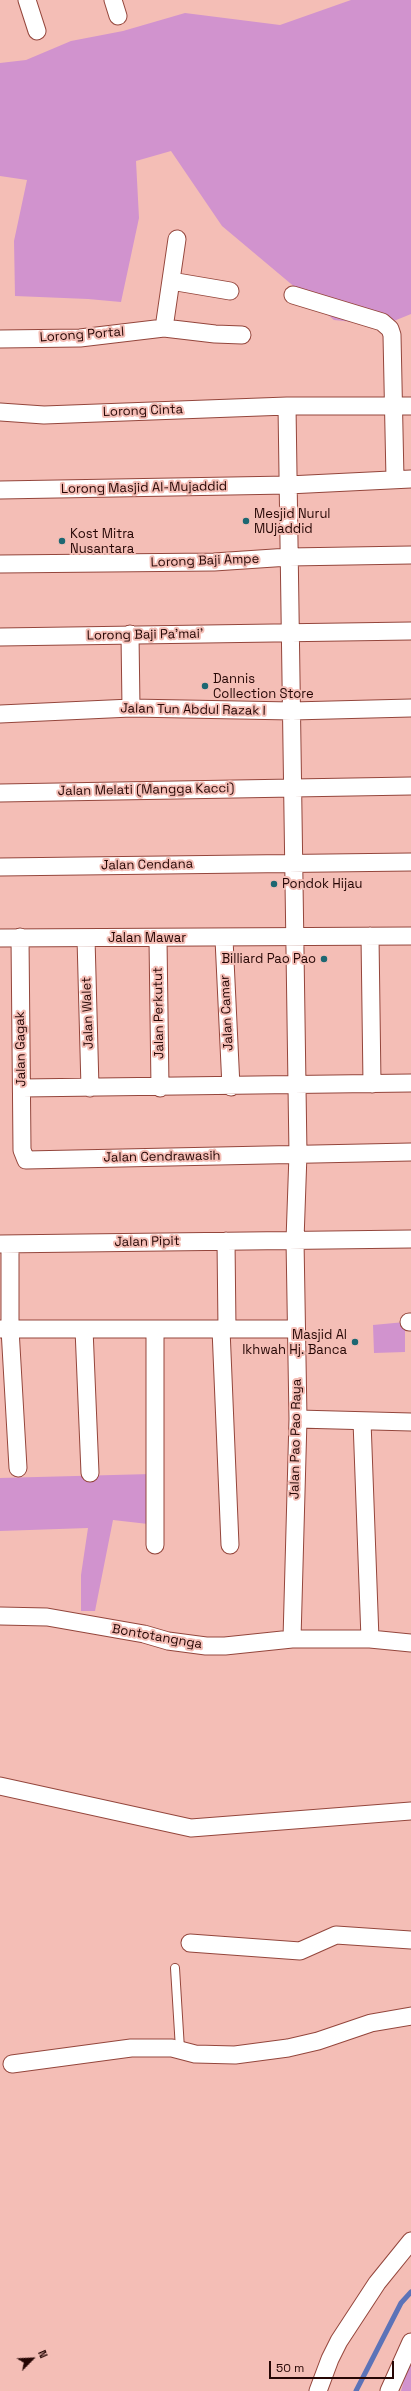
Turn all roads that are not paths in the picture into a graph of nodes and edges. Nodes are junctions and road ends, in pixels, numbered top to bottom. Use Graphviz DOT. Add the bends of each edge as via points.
graph roads {
  1 [pos="27,0"];
  2 [pos="113,0"];
  3 [pos="118,16"];
  4 [pos="37,31"];
  5 [pos="177,239"];
  6 [pos="171,281"];
  7 [pos="230,290"];
  8 [pos="293,295"];
  9 [pos="164,328"];
  10 [pos="242,335"];
  11 [pos="0,339"];
  12 [pos="287,406"];
  13 [pos="394,406"];
  14 [pos="411,406"];
  15 [pos="0,412"];
  16 [pos="403,479"];
  17 [pos="288,485"];
  18 [pos="0,490"];
  19 [pos="411,555"];
  20 [pos="289,557"];
  21 [pos="0,564"];
  22 [pos="411,631"];
  23 [pos="130,634"];
  24 [pos="290,634"];
  25 [pos="0,637"];
  26 [pos="131,708"];
  27 [pos="411,708"];
  28 [pos="292,711"];
  29 [pos="0,714"];
  30 [pos="411,786"];
  31 [pos="293,787"];
  32 [pos="0,793"];
  33 [pos="411,862"];
  34 [pos="294,863"];
  35 [pos="0,867"];
  36 [pos="370,936"];
  37 [pos="411,936"];
  38 [pos="20,937"];
  39 [pos="295,937"];
  40 [pos="0,938"];
  41 [pos="86,938"];
  42 [pos="158,939"];
  43 [pos="224,939"];
  44 [pos="411,1083"];
  45 [pos="372,1084"];
  46 [pos="297,1085"];
  47 [pos="231,1087"];
  48 [pos="22,1088"];
  49 [pos="90,1088"];
  50 [pos="160,1088"];
  51 [pos="411,1152"];
  52 [pos="298,1154"];
  53 [pos="26,1160"];
  54 [pos="411,1239"];
  55 [pos="294,1240"];
  56 [pos="226,1241"];
  57 [pos="5,1245"];
  58 [pos="5,1329"];
  59 [pos="84,1329"];
  60 [pos="155,1329"];
  61 [pos="224,1329"];
  62 [pos="296,1329"];
  63 [pos="298,1419"];
  64 [pos="362,1421"];
  65 [pos="411,1422"];
  66 [pos="18,1468"];
  67 [pos="90,1473"];
  68 [pos="156,1545"];
  69 [pos="230,1545"];
  70 [pos="0,1616"];
  71 [pos="292,1639"];
  72 [pos="370,1639"];
  73 [pos="411,1643"];
  74 [pos="0,1786"];
  75 [pos="411,1811"];
  76 [pos="411,1940"];
  77 [pos="190,1943"];
  78 [pos="175,1968"];
  79 [pos="411,2016"];
  80 [pos="180,2049"];
  81 [pos="12,2064"];
  82 [pos="411,2241"];
  83 [pos="411,2342"];
  84 [pos="318,2391"];
  85 [pos="389,2391"];
  1 -- 4 [label="street"];
  2 -- 3 [label="street"];
  5 -- 6 [label="street"];
  6 -- 7 [label="street"];
  6 -- 9 [label="street"];
  8 -- 13 [label="street" via="387,325 392,334"];
  9 -- 10 [label="street, Lorong Portal"];
  9 -- 11 [label="street, Lorong Portal" via="80,338"];
  12 -- 13 [label="street, Lorong Cinta"];
  12 -- 15 [label="street, Lorong Cinta" via="44,415"];
  12 -- 17 [label="street, Jalan Pao Pao Raya"];
  13 -- 14 [label="street, Lorong Cinta"];
  13 -- 16 [label="street"];
  16 -- 17 [label="street, Lorong Masjid Al-Mujaddid"];
  17 -- 18 [label="street, Lorong Masjid Al-Mujaddid"];
  17 -- 20 [label="street, Jalan Pao Pao Raya"];
  19 -- 20 [label="street, Lorong Baji Ampe"];
  20 -- 21 [label="street, Lorong Baji Ampe" via="214,562"];
  20 -- 24 [label="street, Jalan Pao Pao Raya"];
  22 -- 24 [label="street, Lorong Baji Pa'mai'"];
  23 -- 24 [label="street, Lorong Baji Pa'mai'"];
  23 -- 25 [label="street, Lorong Baji Pa'mai'"];
  23 -- 26 [label="street"];
  24 -- 28 [label="street, Jalan Pao Pao Raya"];
  26 -- 28 [label="street, Jalan Tun Abdul Razak I"];
  26 -- 29 [label="street, Jalan Tun Abdul Razak I"];
  27 -- 28 [label="street, Jalan Tun Abdul Razak I"];
  28 -- 31 [label="street, Jalan Pao Pao Raya"];
  30 -- 31 [label="street, Jalan Melati (Mangga Kacci)"];
  31 -- 32 [label="street, Jalan Melati (Mangga Kacci)"];
  31 -- 34 [label="street, Jalan Pao Pao Raya"];
  33 -- 34 [label="street, Jalan Cendana"];
  34 -- 35 [label="street, Jalan Cendana"];
  34 -- 39 [label="street, Jalan Pao Pao Raya"];
  36 -- 37 [label="street, Jalan Mawar"];
  36 -- 39 [label="street, Jalan Mawar"];
  36 -- 45 [label="street"];
  38 -- 40 [label="street, Jalan Mawar"];
  38 -- 41 [label="street, Jalan Mawar"];
  38 -- 48 [label="street, Jalan Gagak"];
  39 -- 43 [label="street, Jalan Mawar"];
  39 -- 46 [label="street, Jalan Pao Pao Raya"];
  41 -- 42 [label="street, Jalan Mawar"];
  41 -- 49 [label="street, Jalan Walet"];
  42 -- 43 [label="street, Jalan Mawar"];
  42 -- 50 [label="street, Jalan Perkutut"];
  43 -- 47 [label="street, Jalan Camar"];
  44 -- 45 [label="street"];
  45 -- 46 [label="street"];
  46 -- 47 [label="street"];
  46 -- 52 [label="street, Jalan Pao Pao Raya"];
  47 -- 50 [label="street"];
  48 -- 49 [label="street"];
  48 -- 53 [label="street, Jalan Gagak" via="22,1150"];
  49 -- 50 [label="street"];
  51 -- 52 [label="street, Jalan Cendrawasih"];
  52 -- 53 [label="street, Jalan Cendrawasih"];
  52 -- 55 [label="street, Jalan Pao Pao Raya"];
  54 -- 55 [label="street, Jalan Pipit"];
  55 -- 56 [label="street, Jalan Pipit"];
  55 -- 62 [label="street, Jalan Pao Pao Raya"];
  56 -- 57 [label="street, Jalan Pipit"];
  56 -- 61 [label="street"];
  57 -- 58 [label="street"];
  58 -- 59 [label="street"];
  58 -- 66 [label="street"];
  59 -- 60 [label="street"];
  59 -- 67 [label="street"];
  60 -- 61 [label="street"];
  60 -- 68 [label="street"];
  61 -- 62 [label="street"];
  61 -- 69 [label="street"];
  62 -- 63 [label="street, Jalan Pao Pao Raya"];
  63 -- 64 [label="street"];
  63 -- 71 [label="street, Jalan Pao Pao Raya"];
  64 -- 65 [label="street"];
  64 -- 72 [label="street"];
  70 -- 71 [label="street, Bontotangnga" via="47,1617 206,1646"];
  71 -- 72 [label="street, Bontotangnga"];
  72 -- 73 [label="street, Bontotangnga"];
  74 -- 75 [label="street" via="191,1828"];
  76 -- 77 [label="street" via="336,1936 300,1951"];
  78 -- 80 [label="lane"];
  79 -- 80 [label="street" via="371,2023 288,2048 235,2055 195,2054"];
  80 -- 81 [label="street" via="111,2049"];
  82 -- 84 [label="street" via="377,2283 340,2341"];
  83 -- 85 [label="street"];
}
